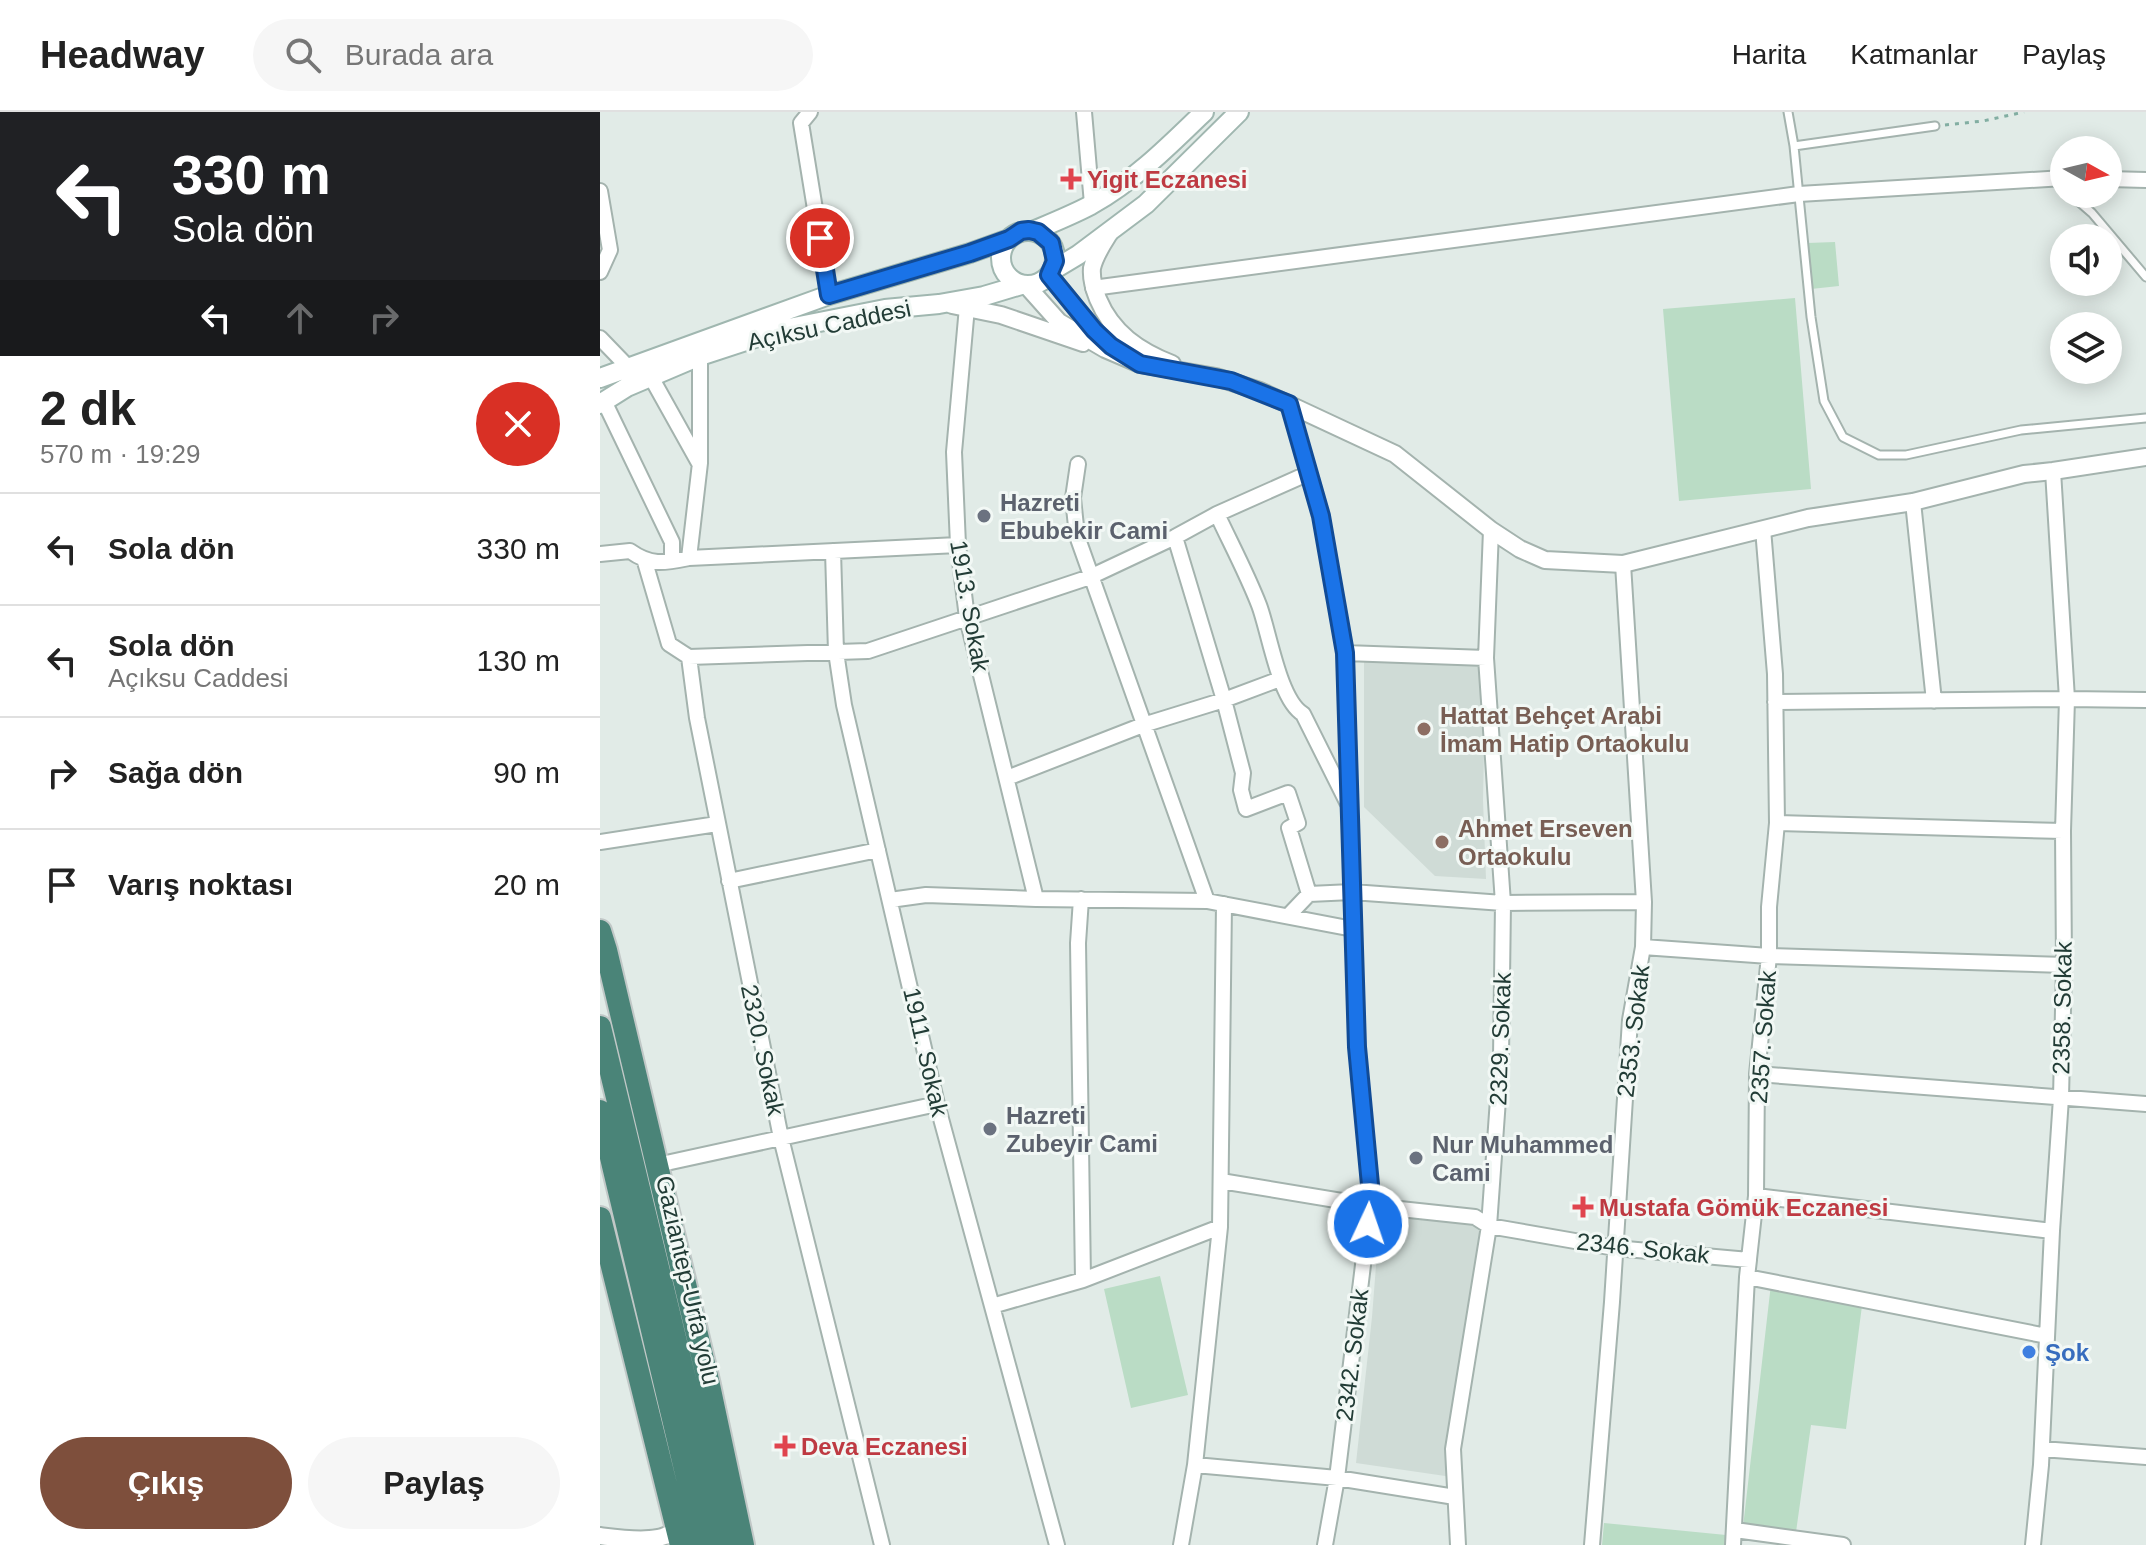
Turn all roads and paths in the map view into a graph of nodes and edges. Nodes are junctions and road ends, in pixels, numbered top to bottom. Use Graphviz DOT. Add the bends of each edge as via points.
graph roads {
  1 [pos="810,112"];
  2 [pos="1084,112"];
  3 [pos="1204,112"];
  4 [pos="1239,112"];
  5 [pos="1788,112"];
  6 [pos="2024,112"];
  7 [pos="1935,126"];
  8 [pos="1794,146"];
  9 [pos="2050,178"];
  10 [pos="2122,179"];
  11 [pos="2146,180"];
  12 [pos="600,191"];
  13 [pos="1799,194"];
  14 [pos="1092,204"];
  15 [pos="2086,208"];
  16 [pos="1033,231"];
  17 [pos="1110,231"];
  18 [pos="1009,239"];
  19 [pos="600,272"];
  20 [pos="1051,273"];
  21 [pos="2146,277"];
  22 [pos="1024,285"];
  23 [pos="1093,288"];
  24 [pos="829,295"];
  25 [pos="939,304"];
  26 [pos="967,307"];
  27 [pos="600,338"];
  28 [pos="1105,349"];
  29 [pos="700,356"];
  30 [pos="1140,364"];
  31 [pos="628,367"];
  32 [pos="651,377"];
  33 [pos="1216,377"];
  34 [pos="600,378"];
  35 [pos="602,402"];
  36 [pos="1289,404"];
  37 [pos="2146,418"];
  38 [pos="2146,457"];
  39 [pos="700,463"];
  40 [pos="1078,464"];
  41 [pos="2053,471"];
  42 [pos="1309,473"];
  43 [pos="1913,502"];
  44 [pos="1217,514"];
  45 [pos="1763,529"];
  46 [pos="1491,530"];
  47 [pos="1175,537"];
  48 [pos="958,545"];
  49 [pos="833,551"];
  50 [pos="600,554"];
  51 [pos="689,558"];
  52 [pos="672,561"];
  53 [pos="645,562"];
  54 [pos="1623,564"];
  55 [pos="1090,577"];
  56 [pos="967,618"];
  57 [pos="836,652"];
  58 [pos="1345,653"];
  59 [pos="689,657"];
  60 [pos="1486,658"];
  61 [pos="1280,679"];
  62 [pos="2067,699"];
  63 [pos="1224,700"];
  64 [pos="2146,700"];
  65 [pos="1934,701"];
  66 [pos="1775,702"];
  67 [pos="1143,725"];
  68 [pos="1007,778"];
  69 [pos="1351,810"];
  70 [pos="1777,823"];
  71 [pos="717,824"];
  72 [pos="2063,831"];
  73 [pos="600,842"];
  74 [pos="878,850"];
  75 [pos="729,881"];
  76 [pos="1352,892"];
  77 [pos="1309,894"];
  78 [pos="1036,899"];
  79 [pos="1081,899"];
  80 [pos="890,900"];
  81 [pos="1207,901"];
  82 [pos="1644,902"];
  83 [pos="1503,903"];
  84 [pos="1224,904"];
  85 [pos="1289,915"];
  86 [pos="1353,929"];
  87 [pos="600,931"];
  88 [pos="1643,947"];
  89 [pos="1769,956"];
  90 [pos="2064,965"];
  91 [pos="600,1027"];
  92 [pos="1757,1074"];
  93 [pos="2061,1098"];
  94 [pos="937,1104"];
  95 [pos="2146,1104"];
  96 [pos="600,1111"];
  97 [pos="781,1138"];
  98 [pos="657,1165"];
  99 [pos="1221,1181"];
  100 [pos="1756,1196"];
  101 [pos="1372,1206"];
  102 [pos="600,1218"];
  103 [pos="1489,1226"];
  104 [pos="1220,1227"];
  105 [pos="2052,1231"];
  106 [pos="1615,1248"];
  107 [pos="1747,1277"];
  108 [pos="1083,1280"];
  109 [pos="992,1306"];
  110 [pos="2047,1336"];
  111 [pos="2042,1449"];
  112 [pos="2146,1457"];
  113 [pos="1195,1465"];
  114 [pos="1337,1478"];
  115 [pos="1455,1497"];
  116 [pos="600,1536"];
  117 [pos="679,1536"];
  118 [pos="1734,1538"];
  119 [pos="703,1545"];
  120 [pos="739,1545"];
  121 [pos="882,1545"];
  122 [pos="1057,1545"];
  123 [pos="1181,1545"];
  124 [pos="1325,1545"];
  125 [pos="1458,1545"];
  126 [pos="1592,1545"];
  127 [pos="1843,1545"];
  128 [pos="2033,1545"];
  1 -- 24 [label="street" via="801,123"];
  2 -- 14 [label="street"];
  3 -- 14 [label="main road" via="1165,150"];
  4 -- 17 [label="main road" via="1146,204"];
  5 -- 8 [label="lane"];
  6 -- 7 [label="path"];
  7 -- 8 [label="lane"];
  8 -- 13 [label="lane"];
  9 -- 13 [label="street"];
  10 -- 11 [label="street"];
  12 -- 19 [label="street" via="610,250"];
  13 -- 23 [label="street"];
  13 -- 37 [label="lane" via="1824,401 1843,437 1879,455 1906,455 2021,430"];
  14 -- 16 [label="main road"];
  15 -- 21 [label="lane"];
  16 -- 18 [label="main road"];
  16 -- 20 [label="main road" via="1051,243"];
  17 -- 20 [label="main road"];
  17 -- 23 [label="street" via="1096,254"];
  18 -- 22 [label="main road" via="1001,266"];
  18 -- 24 [label="main road, Açıksu Caddesi"];
  20 -- 22 [label="main road" via="1040,283"];
  20 -- 30 [label="street" via="1094,330"];
  22 -- 25 [label="main road, Açıksu Caddesi"];
  22 -- 28 [label="street" via="1059,322"];
  23 -- 33 [label="street" via="1104,315 1130,342"];
  24 -- 31 [label="main road, Açıksu Caddesi"];
  25 -- 26 [label="street"];
  25 -- 29 [label="main road, Açıksu Caddesi" via="779,330"];
  26 -- 28 [label="street"];
  26 -- 48 [label="street, 1913. Sokak" via="954,452"];
  27 -- 31 [label="street"];
  28 -- 30 [label="street"];
  29 -- 32 [label="main road, Açıksu Caddesi"];
  29 -- 39 [label="street"];
  30 -- 33 [label="street"];
  31 -- 34 [label="main road, Açıksu Caddesi"];
  32 -- 35 [label="main road, Açıksu Caddesi"];
  32 -- 39 [label="street"];
  33 -- 36 [label="street"];
  35 -- 52 [label="street" via="672,542"];
  36 -- 42 [label="street, 2342. Sokak"];
  36 -- 46 [label="street" via="1395,454"];
  38 -- 41 [label="street"];
  39 -- 51 [label="street"];
  40 -- 55 [label="street" via="1073,498 1077,536"];
  41 -- 43 [label="street"];
  41 -- 62 [label="street, 2358. Sokak"];
  42 -- 44 [label="street"];
  42 -- 58 [label="street, 2342. Sokak"];
  43 -- 45 [label="street"];
  43 -- 65 [label="street"];
  44 -- 47 [label="street"];
  44 -- 61 [label="street" via="1260,607"];
  45 -- 54 [label="street"];
  45 -- 66 [label="street, 2357. Sokak"];
  46 -- 54 [label="street" via="1545,560"];
  46 -- 60 [label="street, 2329. Sokak"];
  47 -- 55 [label="street"];
  47 -- 63 [label="street"];
  48 -- 49 [label="street"];
  48 -- 56 [label="street, 1913. Sokak"];
  49 -- 51 [label="street"];
  49 -- 57 [label="street, 1911. Sokak"];
  50 -- 53 [label="street" via="630,551"];
  51 -- 52 [label="street"];
  52 -- 53 [label="street"];
  53 -- 59 [label="street" via="669,644"];
  54 -- 82 [label="street, 2353. Sokak"];
  55 -- 56 [label="street"];
  55 -- 67 [label="street"];
  56 -- 57 [label="street" via="868,651"];
  56 -- 68 [label="street, 1913. Sokak"];
  57 -- 59 [label="street"];
  57 -- 74 [label="street, 1911. Sokak"];
  58 -- 60 [label="street"];
  58 -- 69 [label="street, 2342. Sokak"];
  59 -- 71 [label="street, 2320. Sokak"];
  60 -- 83 [label="street, 2329. Sokak"];
  61 -- 63 [label="street"];
  61 -- 69 [label="street"];
  62 -- 64 [label="street"];
  62 -- 65 [label="street"];
  62 -- 72 [label="street, 2358. Sokak"];
  63 -- 67 [label="street"];
  63 -- 77 [label="street" via="1243,773 1246,809 1288,793 1298,823 1289,828"];
  65 -- 66 [label="street"];
  66 -- 70 [label="street, 2357. Sokak"];
  67 -- 68 [label="street"];
  67 -- 81 [label="street"];
  68 -- 78 [label="street, 1913. Sokak"];
  69 -- 76 [label="street, 2342. Sokak"];
  70 -- 72 [label="street"];
  70 -- 89 [label="street, 2357. Sokak"];
  71 -- 73 [label="street"];
  71 -- 75 [label="street, 2320. Sokak"];
  72 -- 90 [label="street, 2358. Sokak"];
  74 -- 75 [label="street"];
  74 -- 80 [label="street, 1911. Sokak"];
  75 -- 97 [label="street, 2320. Sokak"];
  76 -- 77 [label="street"];
  76 -- 83 [label="street"];
  76 -- 86 [label="street, 2342. Sokak"];
  77 -- 85 [label="street"];
  78 -- 79 [label="street"];
  78 -- 80 [label="street" via="926,895"];
  79 -- 81 [label="street"];
  79 -- 108 [label="street"];
  80 -- 94 [label="street, 1911. Sokak"];
  81 -- 84 [label="street"];
  82 -- 83 [label="street"];
  82 -- 88 [label="street, 2353. Sokak"];
  83 -- 103 [label="street, 2329. Sokak" via="1501,1057"];
  84 -- 85 [label="street"];
  84 -- 99 [label="street"];
  85 -- 86 [label="street"];
  86 -- 101 [label="street, 2342. Sokak" via="1357,1047"];
  87 -- 98 [label="highway"];
  88 -- 89 [label="street"];
  88 -- 106 [label="street, 2353. Sokak" via="1630,1020"];
  89 -- 90 [label="street"];
  89 -- 92 [label="street, 2357. Sokak"];
  90 -- 93 [label="street, 2358. Sokak"];
  91 -- 120 [label="highway, Gaziantep-Urfa yolu"];
  92 -- 93 [label="street"];
  92 -- 100 [label="street, 2357. Sokak"];
  93 -- 95 [label="street"];
  93 -- 105 [label="street, 2358. Sokak"];
  94 -- 97 [label="street"];
  94 -- 109 [label="street, 1911. Sokak"];
  96 -- 119 [label="highway, Gaziantep-Urfa yolu"];
  97 -- 98 [label="street"];
  97 -- 121 [label="street, 2320. Sokak"];
  98 -- 120 [label="highway" via="709,1385"];
  99 -- 101 [label="street, 2346. Sokak"];
  99 -- 104 [label="street"];
  100 -- 105 [label="street"];
  100 -- 107 [label="street, 2357. Sokak"];
  101 -- 103 [label="street, 2346. Sokak" via="1475,1217"];
  101 -- 114 [label="street, 2342. Sokak"];
  102 -- 117 [label="highway"];
  103 -- 106 [label="street, 2346. Sokak"];
  103 -- 115 [label="street, 2329. Sokak" via="1453,1449"];
  104 -- 108 [label="street"];
  104 -- 113 [label="street"];
  105 -- 110 [label="street, 2358. Sokak"];
  106 -- 107 [label="street, 2346. Sokak" via="1749,1260"];
  106 -- 126 [label="street, 2353. Sokak"];
  107 -- 110 [label="street"];
  107 -- 118 [label="street, 2357. Sokak"];
  108 -- 109 [label="street"];
  109 -- 122 [label="street, 1911. Sokak"];
  110 -- 111 [label="street, 2358. Sokak"];
  111 -- 112 [label="street"];
  111 -- 128 [label="street, 2358. Sokak"];
  113 -- 114 [label="street"];
  113 -- 123 [label="street"];
  114 -- 115 [label="street"];
  114 -- 124 [label="street, 2342. Sokak"];
  115 -- 125 [label="street, 2329. Sokak"];
  116 -- 117 [label="street" via="653,1544"];
  118 -- 127 [label="street"];
}
